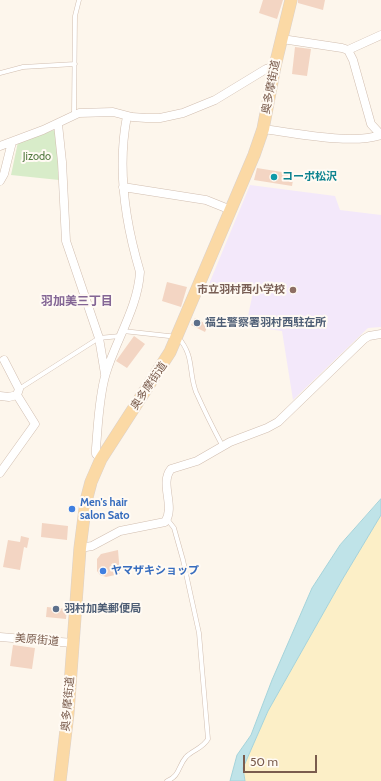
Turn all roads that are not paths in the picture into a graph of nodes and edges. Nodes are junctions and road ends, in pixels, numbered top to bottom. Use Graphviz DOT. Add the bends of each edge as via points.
graph roads {
  1 [pos="79,0"];
  2 [pos="291,0"];
  3 [pos="381,35"];
  4 [pos="282,39"];
  5 [pos="348,50"];
  6 [pos="75,64"];
  7 [pos="275,66"];
  8 [pos="0,73"];
  9 [pos="74,114"];
  10 [pos="127,116"];
  11 [pos="58,124"];
  12 [pos="263,129"];
  13 [pos="381,135"];
  14 [pos="12,142"];
  15 [pos="0,146"];
  16 [pos="0,181"];
  17 [pos="124,187"];
  18 [pos="231,210"];
  19 [pos="121,333"];
  20 [pos="381,334"];
  21 [pos="178,337"];
  22 [pos="99,338"];
  23 [pos="4,360"];
  24 [pos="106,374"];
  25 [pos="18,392"];
  26 [pos="0,396"];
  27 [pos="222,445"];
  28 [pos="101,459"];
  29 [pos="0,473"];
  30 [pos="167,519"];
  31 [pos="80,548"];
  32 [pos="0,637"];
  33 [pos="73,643"];
  34 [pos="60,781"];
  35 [pos="167,781"];
  1 -- 6 [label="lane" via="75,16"];
  2 -- 4 [label="main road, 奥多摩街道"];
  3 -- 5 [label="street"];
  4 -- 5 [label="street"];
  4 -- 7 [label="main road, 奥多摩街道"];
  5 -- 13 [label="street" via="371,124"];
  6 -- 8 [label="lane" via="23,68"];
  6 -- 9 [label="lane"];
  7 -- 10 [label="street" via="215,100 184,114 160,118"];
  7 -- 12 [label="main road, 奥多摩街道"];
  9 -- 10 [label="street" via="108,112"];
  9 -- 11 [label="street"];
  10 -- 17 [label="street" via="124,139"];
  11 -- 14 [label="street"];
  11 -- 22 [label="street" via="66,241"];
  12 -- 13 [label="street" via="336,138 374,138"];
  12 -- 18 [label="main road, 奥多摩街道"];
  14 -- 15 [label="street"];
  14 -- 16 [label="street"];
  17 -- 18 [label="street" via="206,200"];
  17 -- 19 [label="street" via="127,223 140,272 130,313"];
  18 -- 21 [label="main road, 奥多摩街道"];
  19 -- 21 [label="lane"];
  19 -- 22 [label="lane"];
  19 -- 24 [label="street"];
  20 -- 27 [label="street" via="364,339 278,422"];
  21 -- 27 [label="lane" via="191,362 196,392"];
  21 -- 28 [label="main road, 奥多摩街道" via="166,360"];
  22 -- 24 [label="street"];
  22 -- 25 [label="lane"];
  23 -- 25 [label="street"];
  24 -- 28 [label="street" via="96,448 96,454"];
  25 -- 26 [label="street" via="9,398"];
  25 -- 29 [label="street" via="35,424"];
  27 -- 30 [label="street" via="204,458 173,468 168,473"];
  28 -- 31 [label="main road, 奥多摩街道" via="87,495"];
  30 -- 31 [label="street" via="162,524 120,531 92,546"];
  30 -- 35 [label="lane" via="174,528 183,560 200,642 208,739 203,746 186,757 175,777"];
  31 -- 33 [label="main road, 奥多摩街道"];
  32 -- 33 [label="street, 美原街道"];
  33 -- 34 [label="main road, 奥多摩街道"];
}
